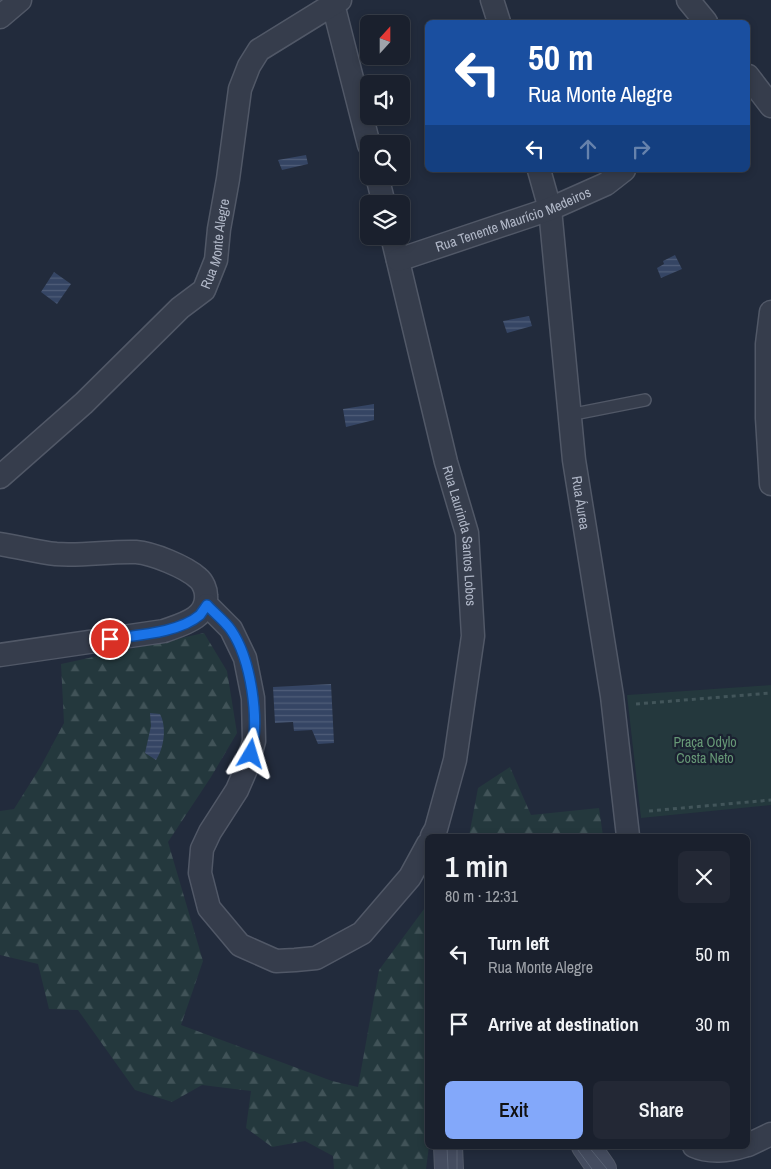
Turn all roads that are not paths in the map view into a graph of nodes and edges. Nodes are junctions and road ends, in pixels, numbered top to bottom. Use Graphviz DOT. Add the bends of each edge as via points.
graph roads {
  1 [pos="20,0"];
  2 [pos="492,0"];
  3 [pos="688,0"];
  4 [pos="336,2"];
  5 [pos="0,17"];
  6 [pos="498,20"];
  7 [pos="704,20"];
  8 [pos="750,79"];
  9 [pos="771,106"];
  10 [pos="366,135"];
  11 [pos="540,172"];
  12 [pos="621,172"];
  13 [pos="550,209"];
  14 [pos="394,245"];
  15 [pos="398,260"];
  16 [pos="771,312"];
  17 [pos="645,400"];
  18 [pos="569,415"];
  19 [pos="0,477"];
  20 [pos="771,484"];
  21 [pos="0,544"];
  22 [pos="207,605"];
  23 [pos="0,655"];
  24 [pos="433,834"];
  25 [pos="628,834"];
  26 [pos="425,850"];
  27 [pos="771,1134"];
  28 [pos="750,1144"];
  29 [pos="448,1149"];
  30 [pos="588,1149"];
  31 [pos="700,1149"];
  32 [pos="736,1149"];
  33 [pos="449,1169"];
  34 [pos="602,1169"];
  1 -- 5 [label="street"];
  2 -- 6 [label="street"];
  3 -- 7 [label="street"];
  4 -- 10 [label="street" via="343,50"];
  4 -- 19 [label="street, Rua Monte Alegre" via="259,50 249,66 240,90 216,260 204,290 180,308 84,403"];
  8 -- 9 [label="street"];
  11 -- 13 [label="street, Rua Áurea"];
  12 -- 13 [label="street, Rua Tenente Maurício Medeiros" via="606,184"];
  13 -- 15 [label="street, Rua Tenente Maurício Medeiros"];
  13 -- 18 [label="street, Rua Áurea"];
  14 -- 15 [label="street, Rua Laurinda Santos Lobos"];
  15 -- 24 [label="street, Rua Laurinda Santos Lobos" via="446,462 467,533 471,584 473,636 456,751"];
  16 -- 20 [label="street" via="767,344"];
  17 -- 18 [label="lane"];
  18 -- 25 [label="street, Rua Áurea" via="613,706"];
  21 -- 22 [label="street" via="57,554 138,552 162,559 200,579 206,591"];
  22 -- 23 [label="street" via="200,615 164,631"];
  22 -- 26 [label="street" via="231,629 245,658 253,698 254,741 248,767 206,840 200,873 209,908 240,945 276,961 316,958 362,933 410,877"];
  27 -- 28 [label="street"];
  29 -- 33 [label="street"];
  30 -- 34 [label="street"];
  31 -- 32 [label="street"];
}
